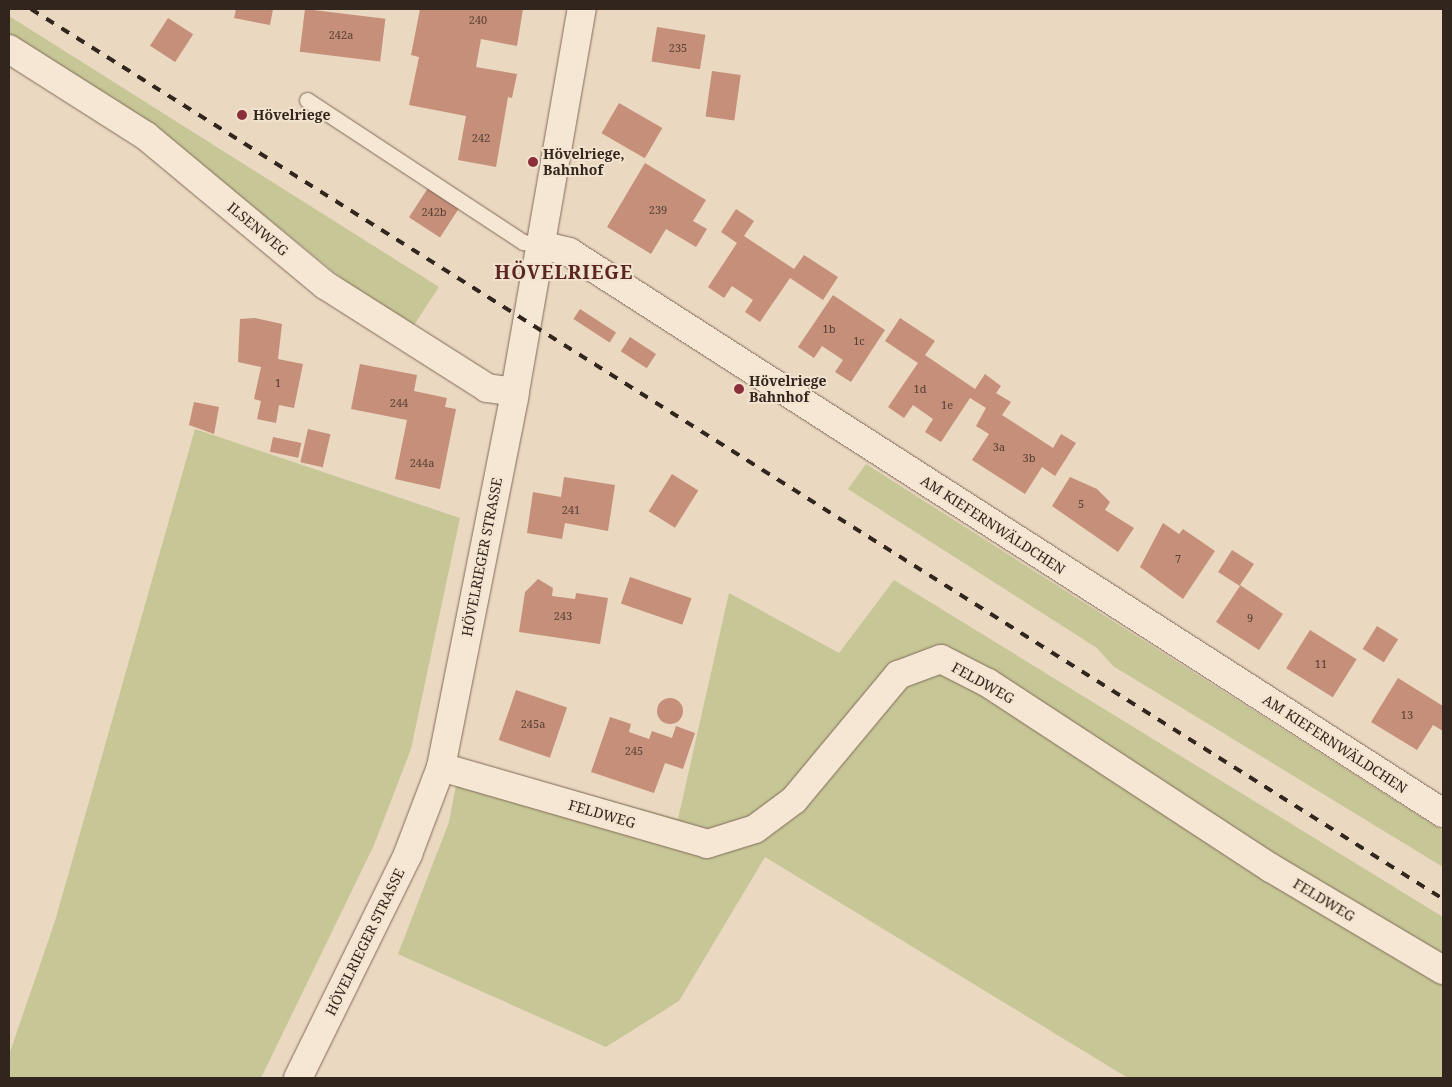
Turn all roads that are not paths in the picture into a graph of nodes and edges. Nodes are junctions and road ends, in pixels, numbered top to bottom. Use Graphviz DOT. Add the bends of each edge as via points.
graph roads {
  1 [pos="582,9"];
  2 [pos="9,49"];
  3 [pos="307,100"];
  4 [pos="541,245"];
  5 [pos="515,392"];
  6 [pos="440,767"];
  7 [pos="1443,814"];
  8 [pos="1443,970"];
  9 [pos="298,1078"];
  1 -- 4 [label="street, HÖVELRIEGER STRASSE"];
  2 -- 5 [label="street, ILSENWEG" via="146,136 325,285 487,388"];
  3 -- 4 [label="lane" via="523,242"];
  4 -- 5 [label="street, HÖVELRIEGER STRASSE"];
  4 -- 7 [label="street, AM KIEFERNWÄLDCHEN" via="569,252"];
  5 -- 6 [label="street, HÖVELRIEGER STRASSE"];
  6 -- 8 [label="street, FELDWEG" via="707,844 755,829 794,800 898,675 941,659 988,683 1271,868"];
  6 -- 9 [label="street, HÖVELRIEGER STRASSE" via="408,854"];
}
